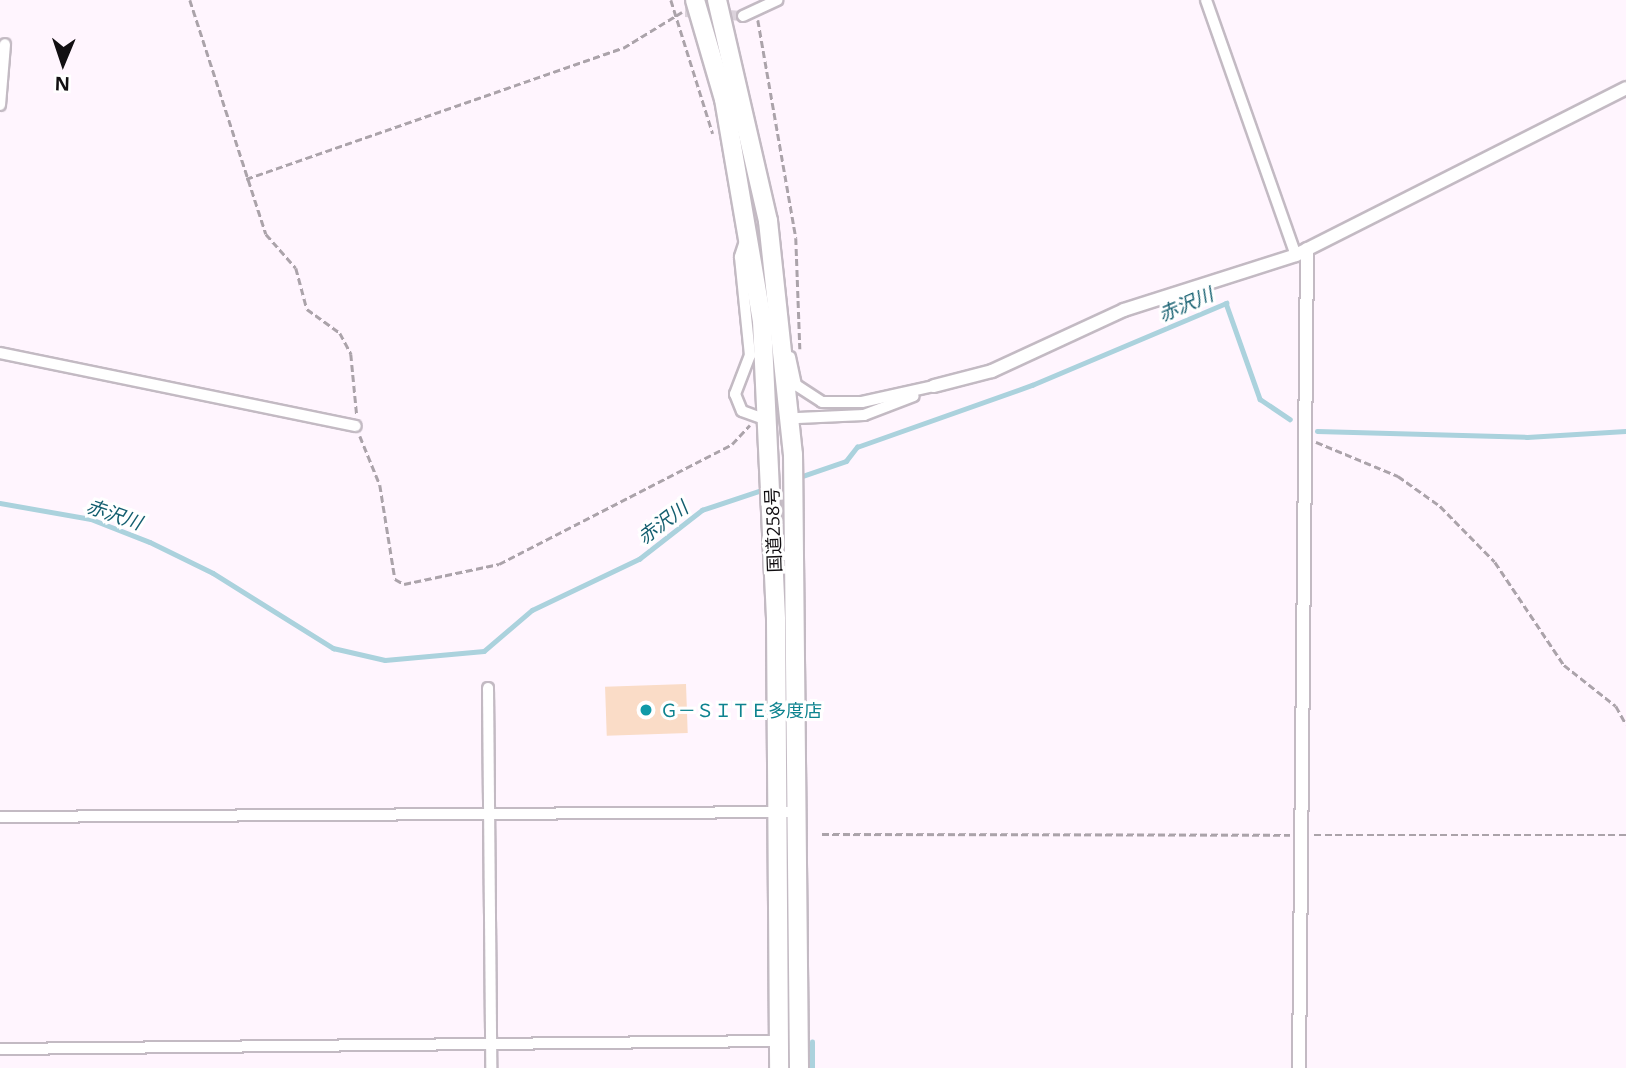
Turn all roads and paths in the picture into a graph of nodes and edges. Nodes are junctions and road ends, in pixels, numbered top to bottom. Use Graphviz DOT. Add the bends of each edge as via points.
graph roads {
  1 [pos="190,0"];
  2 [pos="671,0"];
  3 [pos="717,0"];
  4 [pos="778,0"];
  5 [pos="1206,0"];
  6 [pos="690,6"];
  7 [pos="676,14"];
  8 [pos="757,14"];
  9 [pos="743,16"];
  10 [pos="5,44"];
  11 [pos="1626,88"];
  12 [pos="0,104"];
  13 [pos="715,142"];
  14 [pos="246,179"];
  15 [pos="750,231"];
  16 [pos="1301,252"];
  17 [pos="782,320"];
  18 [pos="0,353"];
  19 [pos="800,363"];
  20 [pos="934,386"];
  21 [pos="752,418"];
  22 [pos="798,418"];
  23 [pos="764,419"];
  24 [pos="356,426"];
  25 [pos="1303,438"];
  26 [pos="488,688"];
  27 [pos="1626,724"];
  28 [pos="778,811"];
  29 [pos="797,812"];
  30 [pos="490,813"];
  31 [pos="0,817"];
  32 [pos="822,834"];
  33 [pos="1301,835"];
  34 [pos="1626,835"];
  35 [pos="779,1041"];
  36 [pos="491,1045"];
  37 [pos="0,1049"];
  38 [pos="491,1068"];
  39 [pos="779,1068"];
  40 [pos="799,1068"];
  41 [pos="1300,1068"];
  1 -- 14 [label="path"];
  2 -- 7 [label="path"];
  3 -- 17 [label="highway, 国道258号" via="744,96"];
  4 -- 8 [label="street"];
  5 -- 16 [label="street"];
  6 -- 7 [label="path"];
  6 -- 15 [label="highway, 国道258号" via="724,99"];
  7 -- 13 [label="path"];
  7 -- 14 [label="path" via="623,48"];
  8 -- 9 [label="street"];
  8 -- 19 [label="path" via="796,238"];
  10 -- 12 [label="street"];
  11 -- 16 [label="street"];
  14 -- 24 [label="path" via="266,234 296,268 307,309 340,333 351,354"];
  15 -- 21 [label="street" via="740,257 750,355 736,394"];
  15 -- 28 [label="highway, 国道258号" via="772,455"];
  16 -- 20 [label="street" via="1124,310 992,371"];
  16 -- 25 [label="street"];
  17 -- 20 [label="street" via="796,385 811,399 862,402"];
  17 -- 29 [label="highway, 国道258号" via="793,454"];
  18 -- 24 [label="street"];
  20 -- 22 [label="street" via="864,415"];
  21 -- 23 [label="street"];
  21 -- 24 [label="path" via="748,433 732,444 523,553 448,580 404,584 396,579 380,485"];
  25 -- 27 [label="path" via="1398,476 1440,506 1495,562 1564,665 1616,706"];
  25 -- 33 [label="street"];
  26 -- 30 [label="street"];
  28 -- 29 [label="street"];
  28 -- 30 [label="street"];
  28 -- 35 [label="highway, 国道258号"];
  29 -- 40 [label="highway, 国道258号"];
  30 -- 31 [label="street"];
  30 -- 36 [label="street"];
  32 -- 33 [label="path"];
  33 -- 34 [label="path"];
  33 -- 41 [label="street"];
  35 -- 36 [label="street"];
  35 -- 39 [label="highway, 国道258号"];
  36 -- 37 [label="street"];
  36 -- 38 [label="street"];
}
